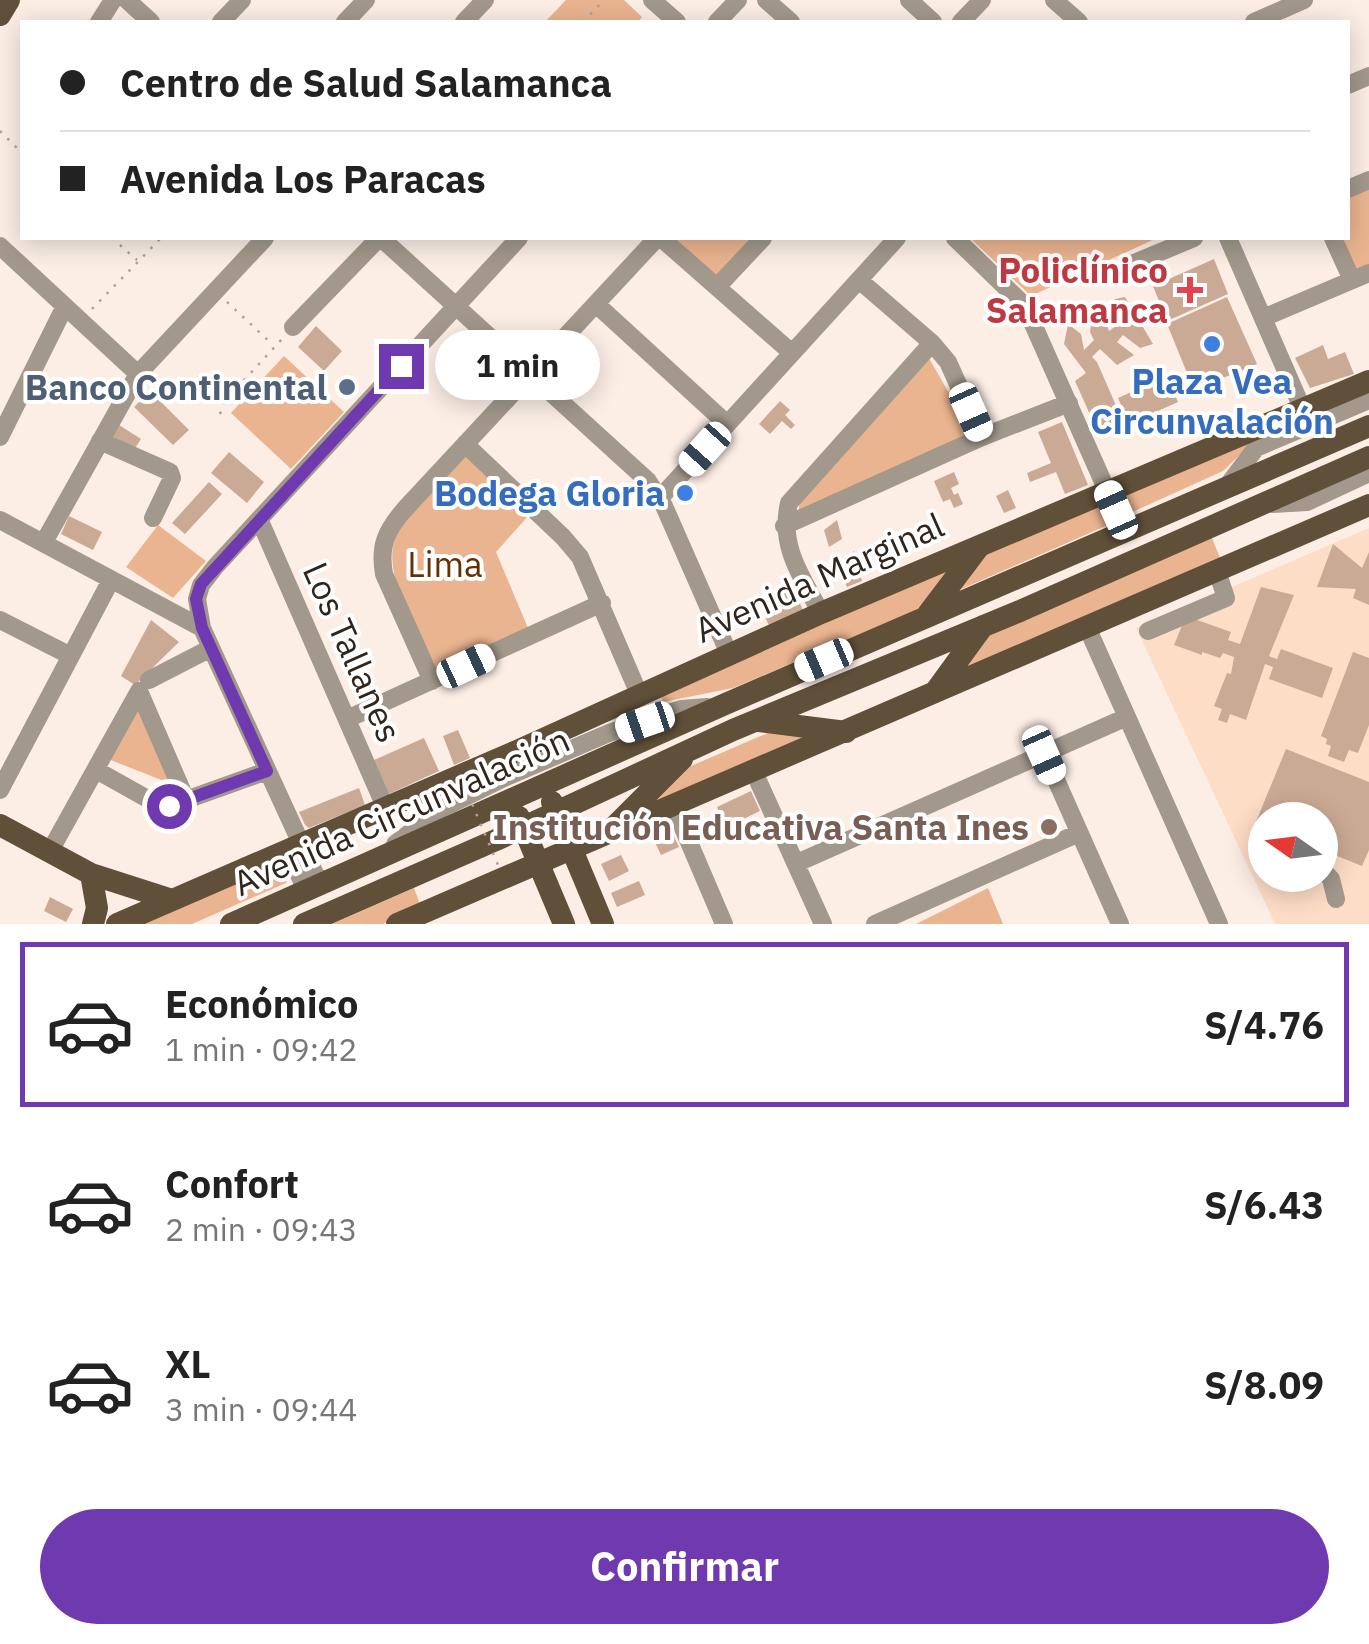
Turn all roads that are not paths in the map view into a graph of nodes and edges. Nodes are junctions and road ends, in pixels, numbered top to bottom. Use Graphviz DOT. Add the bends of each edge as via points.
graph roads {
  1 [pos="9,0"];
  2 [pos="127,0"];
  3 [pos="242,0"];
  4 [pos="366,0"];
  5 [pos="485,0"];
  6 [pos="652,0"];
  7 [pos="738,0"];
  8 [pos="766,0"];
  9 [pos="909,0"];
  10 [pos="982,0"];
  11 [pos="1054,0"];
  12 [pos="1304,0"];
  13 [pos="0,16"];
  14 [pos="149,20"];
  15 [pos="223,20"];
  16 [pos="346,20"];
  17 [pos="466,20"];
  18 [pos="674,20"];
  19 [pos="719,20"];
  20 [pos="789,20"];
  21 [pos="931,20"];
  22 [pos="963,20"];
  23 [pos="1077,20"];
  24 [pos="1259,20"];
  25 [pos="258,240"];
  26 [pos="378,240"];
  27 [pos="382,240"];
  28 [pos="518,240"];
  29 [pos="657,240"];
  30 [pos="661,240"];
  31 [pos="762,240"];
  32 [pos="896,240"];
  33 [pos="958,240"];
  34 [pos="1189,240"];
  35 [pos="1229,240"];
  36 [pos="1335,240"];
  37 [pos="0,246"];
  38 [pos="1134,263"];
  39 [pos="1360,277"];
  40 [pos="859,280"];
  41 [pos="718,288"];
  42 [pos="596,304"];
  43 [pos="65,306"];
  44 [pos="455,307"];
  45 [pos="1263,318"];
  46 [pos="293,327"];
  47 [pos="932,343"];
  48 [pos="792,354"];
  49 [pos="138,374"];
  50 [pos="530,374"];
  51 [pos="1369,381"];
  52 [pos="1369,400"];
  53 [pos="1069,403"];
  54 [pos="1302,410"];
  55 [pos="728,424"];
  56 [pos="1369,426"];
  57 [pos="0,437"];
  58 [pos="982,437"];
  59 [pos="100,442"];
  60 [pos="466,444"];
  61 [pos="1369,457"];
  62 [pos="1369,473"];
  63 [pos="1225,490"];
  64 [pos="1107,492"];
  65 [pos="660,498"];
  66 [pos="1369,506"];
  67 [pos="1248,509"];
  68 [pos="153,518"];
  69 [pos="0,520"];
  70 [pos="260,521"];
  71 [pos="784,526"];
  72 [pos="1124,530"];
  73 [pos="44,542"];
  74 [pos="980,545"];
  75 [pos="1216,571"];
  76 [pos="111,580"];
  77 [pos="602,603"];
  78 [pos="821,613"];
  79 [pos="926,616"];
  80 [pos="0,620"];
  81 [pos="983,626"];
  82 [pos="202,628"];
  83 [pos="1087,628"];
  84 [pos="1148,630"];
  85 [pos="211,648"];
  86 [pos="730,654"];
  87 [pos="69,655"];
  88 [pos="432,681"];
  89 [pos="144,686"];
  90 [pos="639,694"];
  91 [pos="932,695"];
  92 [pos="722,705"];
  93 [pos="1127,717"];
  94 [pos="346,718"];
  95 [pos="756,720"];
  96 [pos="846,732"];
  97 [pos="693,748"];
  98 [pos="1044,755"];
  99 [pos="96,770"];
  100 [pos="267,771"];
  101 [pos="754,772"];
  102 [pos="545,785"];
  103 [pos="0,790"];
  104 [pos="511,800"];
  105 [pos="187,802"];
  106 [pos="674,807"];
  107 [pos="386,809"];
  108 [pos="557,812"];
  109 [pos="0,825"];
  110 [pos="523,828"];
  111 [pos="1079,833"];
  112 [pos="604,838"];
  113 [pos="295,848"];
  114 [pos="573,851"];
  115 [pos="49,853"];
  116 [pos="372,862"];
  117 [pos="797,863"];
  118 [pos="539,866"];
  119 [pos="91,874"];
  120 [pos="326,882"];
  121 [pos="1334,892"];
  122 [pos="302,893"];
  123 [pos="1336,899"];
  124 [pos="172,900"];
  125 [pos="93,924"];
  126 [pos="117,924"];
  127 [pos="231,924"];
  128 [pos="304,924"];
  129 [pos="397,924"];
  130 [pos="564,924"];
  131 [pos="603,924"];
  132 [pos="724,924"];
  133 [pos="823,924"];
  134 [pos="875,924"];
  135 [pos="1120,924"];
  136 [pos="1218,924"];
  1 -- 13 [label="main road"];
  2 -- 14 [label="street"];
  3 -- 15 [label="street"];
  4 -- 16 [label="street"];
  5 -- 17 [label="street"];
  6 -- 18 [label="street"];
  7 -- 19 [label="street"];
  8 -- 20 [label="street"];
  9 -- 21 [label="street"];
  10 -- 22 [label="street"];
  11 -- 23 [label="street"];
  12 -- 24 [label="street"];
  25 -- 49 [label="street"];
  26 -- 46 [label="street"];
  27 -- 44 [label="street"];
  28 -- 44 [label="street"];
  29 -- 42 [label="street"];
  30 -- 41 [label="street"];
  31 -- 41 [label="street"];
  32 -- 40 [label="street"];
  33 -- 53 [label="street" via="1025,306"];
  34 -- 38 [label="street"];
  35 -- 45 [label="street"];
  36 -- 39 [label="street"];
  37 -- 43 [label="street"];
  39 -- 45 [label="street"];
  40 -- 47 [label="street"];
  40 -- 48 [label="street"];
  41 -- 48 [label="street"];
  42 -- 50 [label="street"];
  42 -- 55 [label="street"];
  43 -- 49 [label="street"];
  43 -- 57 [label="street"];
  44 -- 50 [label="street"];
  44 -- 70 [label="street"];
  45 -- 54 [label="street"];
  47 -- 58 [label="street" via="948,362"];
  47 -- 71 [label="street" via="789,503"];
  48 -- 55 [label="street"];
  49 -- 59 [label="street"];
  50 -- 60 [label="street"];
  50 -- 65 [label="street"];
  51 -- 54 [label="main road, Avenida Marginal"];
  52 -- 63 [label="street" via="1256,448"];
  53 -- 58 [label="street"];
  53 -- 64 [label="street"];
  54 -- 64 [label="main road, Avenida Marginal"];
  55 -- 65 [label="street"];
  56 -- 63 [label="main road, Avenida Circunvalación"];
  58 -- 71 [label="street"];
  59 -- 68 [label="street" via="171,474"];
  59 -- 73 [label="street"];
  60 -- 77 [label="street" via="563,537"];
  60 -- 88 [label="street" via="392,524 381,555"];
  61 -- 67 [label="main road, Avenida Circunvalación"];
  62 -- 67 [label="street" via="1307,502"];
  63 -- 72 [label="main road, Avenida Circunvalación"];
  64 -- 72 [label="street"];
  64 -- 74 [label="main road, Avenida Marginal"];
  65 -- 86 [label="street"];
  66 -- 75 [label="main road"];
  67 -- 81 [label="main road, Avenida Circunvalación"];
  69 -- 73 [label="street"];
  70 -- 82 [label="street" via="201,584 196,599"];
  70 -- 94 [label="street, Los Tallanes"];
  71 -- 78 [label="street"];
  72 -- 79 [label="main road, Avenida Circunvalación"];
  73 -- 76 [label="street"];
  74 -- 78 [label="main road, Avenida Marginal"];
  74 -- 79 [label="main road"];
  75 -- 83 [label="main road"];
  75 -- 84 [label="street" via="1226,598"];
  76 -- 82 [label="street"];
  76 -- 87 [label="street"];
  77 -- 88 [label="street"];
  77 -- 90 [label="street"];
  78 -- 86 [label="main road, Avenida Marginal"];
  79 -- 92 [label="main road, Avenida Circunvalación"];
  80 -- 87 [label="street"];
  81 -- 91 [label="main road"];
  81 -- 95 [label="main road, Avenida Circunvalación"];
  82 -- 85 [label="street"];
  83 -- 91 [label="main road"];
  83 -- 93 [label="street"];
  85 -- 89 [label="street"];
  85 -- 100 [label="street"];
  86 -- 90 [label="main road, Avenida Marginal"];
  87 -- 103 [label="street"];
  88 -- 94 [label="street"];
  89 -- 99 [label="street"];
  89 -- 105 [label="street"];
  90 -- 107 [label="main road, Avenida Marginal"];
  91 -- 96 [label="main road"];
  92 -- 102 [label="main road, Avenida Circunvalación"];
  92 -- 116 [label="street" via="663,716 504,778 443,808"];
  93 -- 98 [label="street"];
  93 -- 136 [label="street"];
  94 -- 107 [label="street, Los Tallanes"];
  95 -- 96 [label="main road"];
  95 -- 97 [label="main road, Avenida Circunvalación"];
  96 -- 101 [label="main road"];
  97 -- 108 [label="main road, Avenida Circunvalación"];
  97 -- 112 [label="main road"];
  98 -- 111 [label="street"];
  98 -- 117 [label="street"];
  99 -- 105 [label="street" via="154,803"];
  99 -- 115 [label="street"];
  100 -- 105 [label="street"];
  100 -- 113 [label="street"];
  101 -- 106 [label="main road"];
  101 -- 117 [label="street"];
  102 -- 104 [label="main road, Avenida Circunvalación"];
  102 -- 108 [label="main road"];
  104 -- 110 [label="main road"];
  104 -- 116 [label="main road, Avenida Circunvalación"];
  106 -- 112 [label="main road"];
  106 -- 132 [label="street"];
  107 -- 113 [label="main road, Avenida Marginal"];
  108 -- 110 [label="main road, Avenida Circunvalación"];
  108 -- 114 [label="main road"];
  109 -- 115 [label="main road"];
  110 -- 118 [label="main road"];
  110 -- 128 [label="main road, Avenida Circunvalación"];
  111 -- 134 [label="street"];
  111 -- 135 [label="street"];
  112 -- 114 [label="main road"];
  113 -- 120 [label="street"];
  113 -- 122 [label="street"];
  113 -- 124 [label="main road, Avenida Marginal"];
  114 -- 118 [label="main road"];
  114 -- 131 [label="main road"];
  115 -- 119 [label="main road"];
  116 -- 120 [label="main road, Avenida Circunvalación"];
  117 -- 133 [label="street"];
  118 -- 129 [label="main road"];
  118 -- 130 [label="main road"];
  119 -- 124 [label="main road"];
  119 -- 125 [label="main road"];
  120 -- 122 [label="main road, Avenida Circunvalación"];
  121 -- 123 [label="street"];
  122 -- 127 [label="main road, Avenida Circunvalación"];
  124 -- 126 [label="main road, Avenida Marginal"];
}
